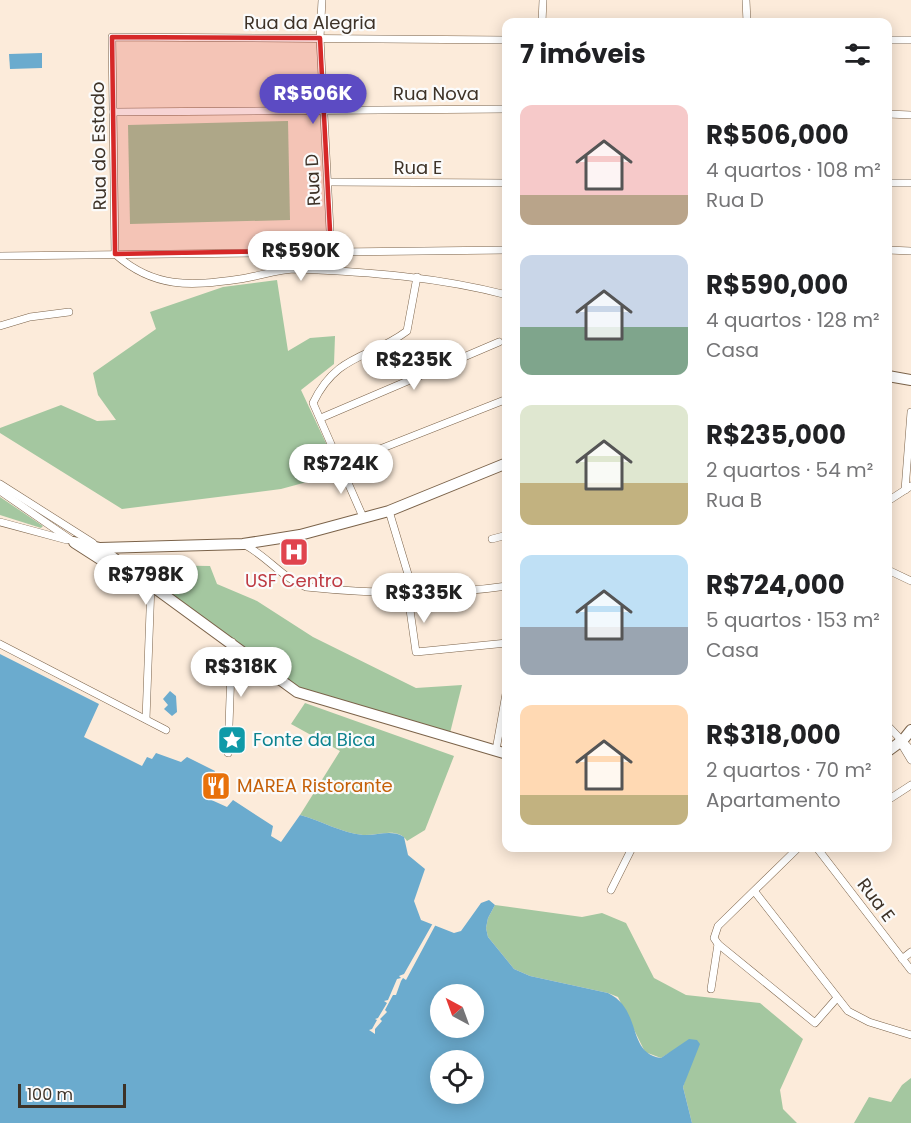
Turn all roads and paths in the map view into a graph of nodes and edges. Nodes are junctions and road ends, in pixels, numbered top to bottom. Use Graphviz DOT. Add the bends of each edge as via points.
graph roads {
  1 [pos="322,0"];
  2 [pos="543,0"];
  3 [pos="746,0"];
  4 [pos="542,18"];
  5 [pos="747,18"];
  6 [pos="112,37"];
  7 [pos="320,38"];
  8 [pos="502,40"];
  9 [pos="892,40"];
  10 [pos="911,40"];
  11 [pos="324,109"];
  12 [pos="502,109"];
  13 [pos="113,112"];
  14 [pos="892,114"];
  15 [pos="911,116"];
  16 [pos="328,182"];
  17 [pos="502,183"];
  18 [pos="892,183"];
  19 [pos="911,183"];
  20 [pos="331,250"];
  21 [pos="502,250"];
  22 [pos="892,250"];
  23 [pos="911,251"];
  24 [pos="115,254"];
  25 [pos="0,256"];
  26 [pos="417,277"];
  27 [pos="502,294"];
  28 [pos="69,312"];
  29 [pos="0,326"];
  30 [pos="499,342"];
  31 [pos="892,377"];
  32 [pos="911,380"];
  33 [pos="502,401"];
  34 [pos="911,412"];
  35 [pos="321,418"];
  36 [pos="342,464"];
  37 [pos="502,465"];
  38 [pos="0,484"];
  39 [pos="908,488"];
  40 [pos="0,492"];
  41 [pos="892,498"];
  42 [pos="28,507"];
  43 [pos="389,511"];
  44 [pos="363,517"];
  45 [pos="0,522"];
  46 [pos="502,536"];
  47 [pos="492,539"];
  48 [pos="74,542"];
  49 [pos="243,544"];
  50 [pos="100,548"];
  51 [pos="892,572"];
  52 [pos="911,581"];
  53 [pos="502,587"];
  54 [pos="151,588"];
  55 [pos="414,594"];
  56 [pos="502,643"];
  57 [pos="0,644"];
  58 [pos="232,646"];
  59 [pos="146,719"];
  60 [pos="166,730"];
  61 [pos="911,730"];
  62 [pos="892,731"];
  63 [pos="900,740"];
  64 [pos="892,747"];
  65 [pos="911,750"];
  66 [pos="502,752"];
  67 [pos="228,753"];
  68 [pos="911,760"];
  69 [pos="911,785"];
  70 [pos="892,797"];
  71 [pos="630,852"];
  72 [pos="794,852"];
  73 [pos="820,852"];
  74 [pos="611,890"];
  75 [pos="755,892"];
  76 [pos="718,944"];
  77 [pos="911,952"];
  78 [pos="902,959"];
  79 [pos="911,970"];
  80 [pos="711,989"];
  81 [pos="836,999"];
  82 [pos="911,1035"];
  1 -- 7 [label="street, Rua D"];
  2 -- 4 [label="street"];
  3 -- 5 [label="street"];
  6 -- 7 [label="street, Rua da Alegria"];
  6 -- 13 [label="street, Rua do Estado"];
  7 -- 8 [label="street, Rua da Alegria"];
  7 -- 11 [label="street, Rua D"];
  9 -- 10 [label="street"];
  11 -- 12 [label="street, Rua Nova"];
  11 -- 13 [label="street, Rua Nova"];
  11 -- 16 [label="street, Rua D"];
  13 -- 24 [label="street, Rua do Estado"];
  14 -- 15 [label="street"];
  16 -- 17 [label="street, Rua E"];
  16 -- 20 [label="street, Rua D"];
  18 -- 19 [label="street"];
  20 -- 21 [label="street"];
  20 -- 24 [label="street"];
  22 -- 23 [label="street"];
  24 -- 25 [label="street"];
  24 -- 26 [label="street" via="134,271 172,283 240,279 279,270"];
  26 -- 27 [label="street"];
  26 -- 35 [label="street" via="410,327 338,368 313,403"];
  28 -- 29 [label="street"];
  30 -- 35 [label="street"];
  31 -- 32 [label="street"];
  33 -- 36 [label="street"];
  34 -- 39 [label="street"];
  35 -- 36 [label="street"];
  36 -- 44 [label="street"];
  37 -- 43 [label="street"];
  38 -- 42 [label="street"];
  39 -- 41 [label="street"];
  40 -- 42 [label="street"];
  42 -- 48 [label="street"];
  42 -- 50 [label="street"];
  43 -- 44 [label="street"];
  43 -- 55 [label="street"];
  44 -- 49 [label="street" via="311,532"];
  45 -- 48 [label="street"];
  46 -- 47 [label="street"];
  48 -- 50 [label="street"];
  48 -- 54 [label="street"];
  49 -- 50 [label="street"];
  49 -- 55 [label="street" via="260,553 291,581 306,587"];
  50 -- 54 [label="street"];
  51 -- 52 [label="street"];
  53 -- 55 [label="street"];
  54 -- 58 [label="street"];
  54 -- 59 [label="street"];
  55 -- 56 [label="street" via="409,603 416,652"];
  57 -- 59 [label="street"];
  58 -- 66 [label="street" via="297,692"];
  58 -- 67 [label="street"];
  59 -- 60 [label="street"];
  61 -- 63 [label="street"];
  62 -- 63 [label="street"];
  63 -- 64 [label="street"];
  63 -- 65 [label="street"];
  63 -- 68 [label="street"];
  69 -- 70 [label="street"];
  71 -- 74 [label="street"];
  72 -- 75 [label="street"];
  73 -- 78 [label="street, Rua E"];
  75 -- 76 [label="street" via="718,926 714,938"];
  75 -- 81 [label="street"];
  76 -- 80 [label="street"];
  76 -- 81 [label="street" via="815,1023"];
  77 -- 78 [label="street"];
  78 -- 79 [label="street, Rua E"];
  81 -- 82 [label="street" via="860,1018"];
}
